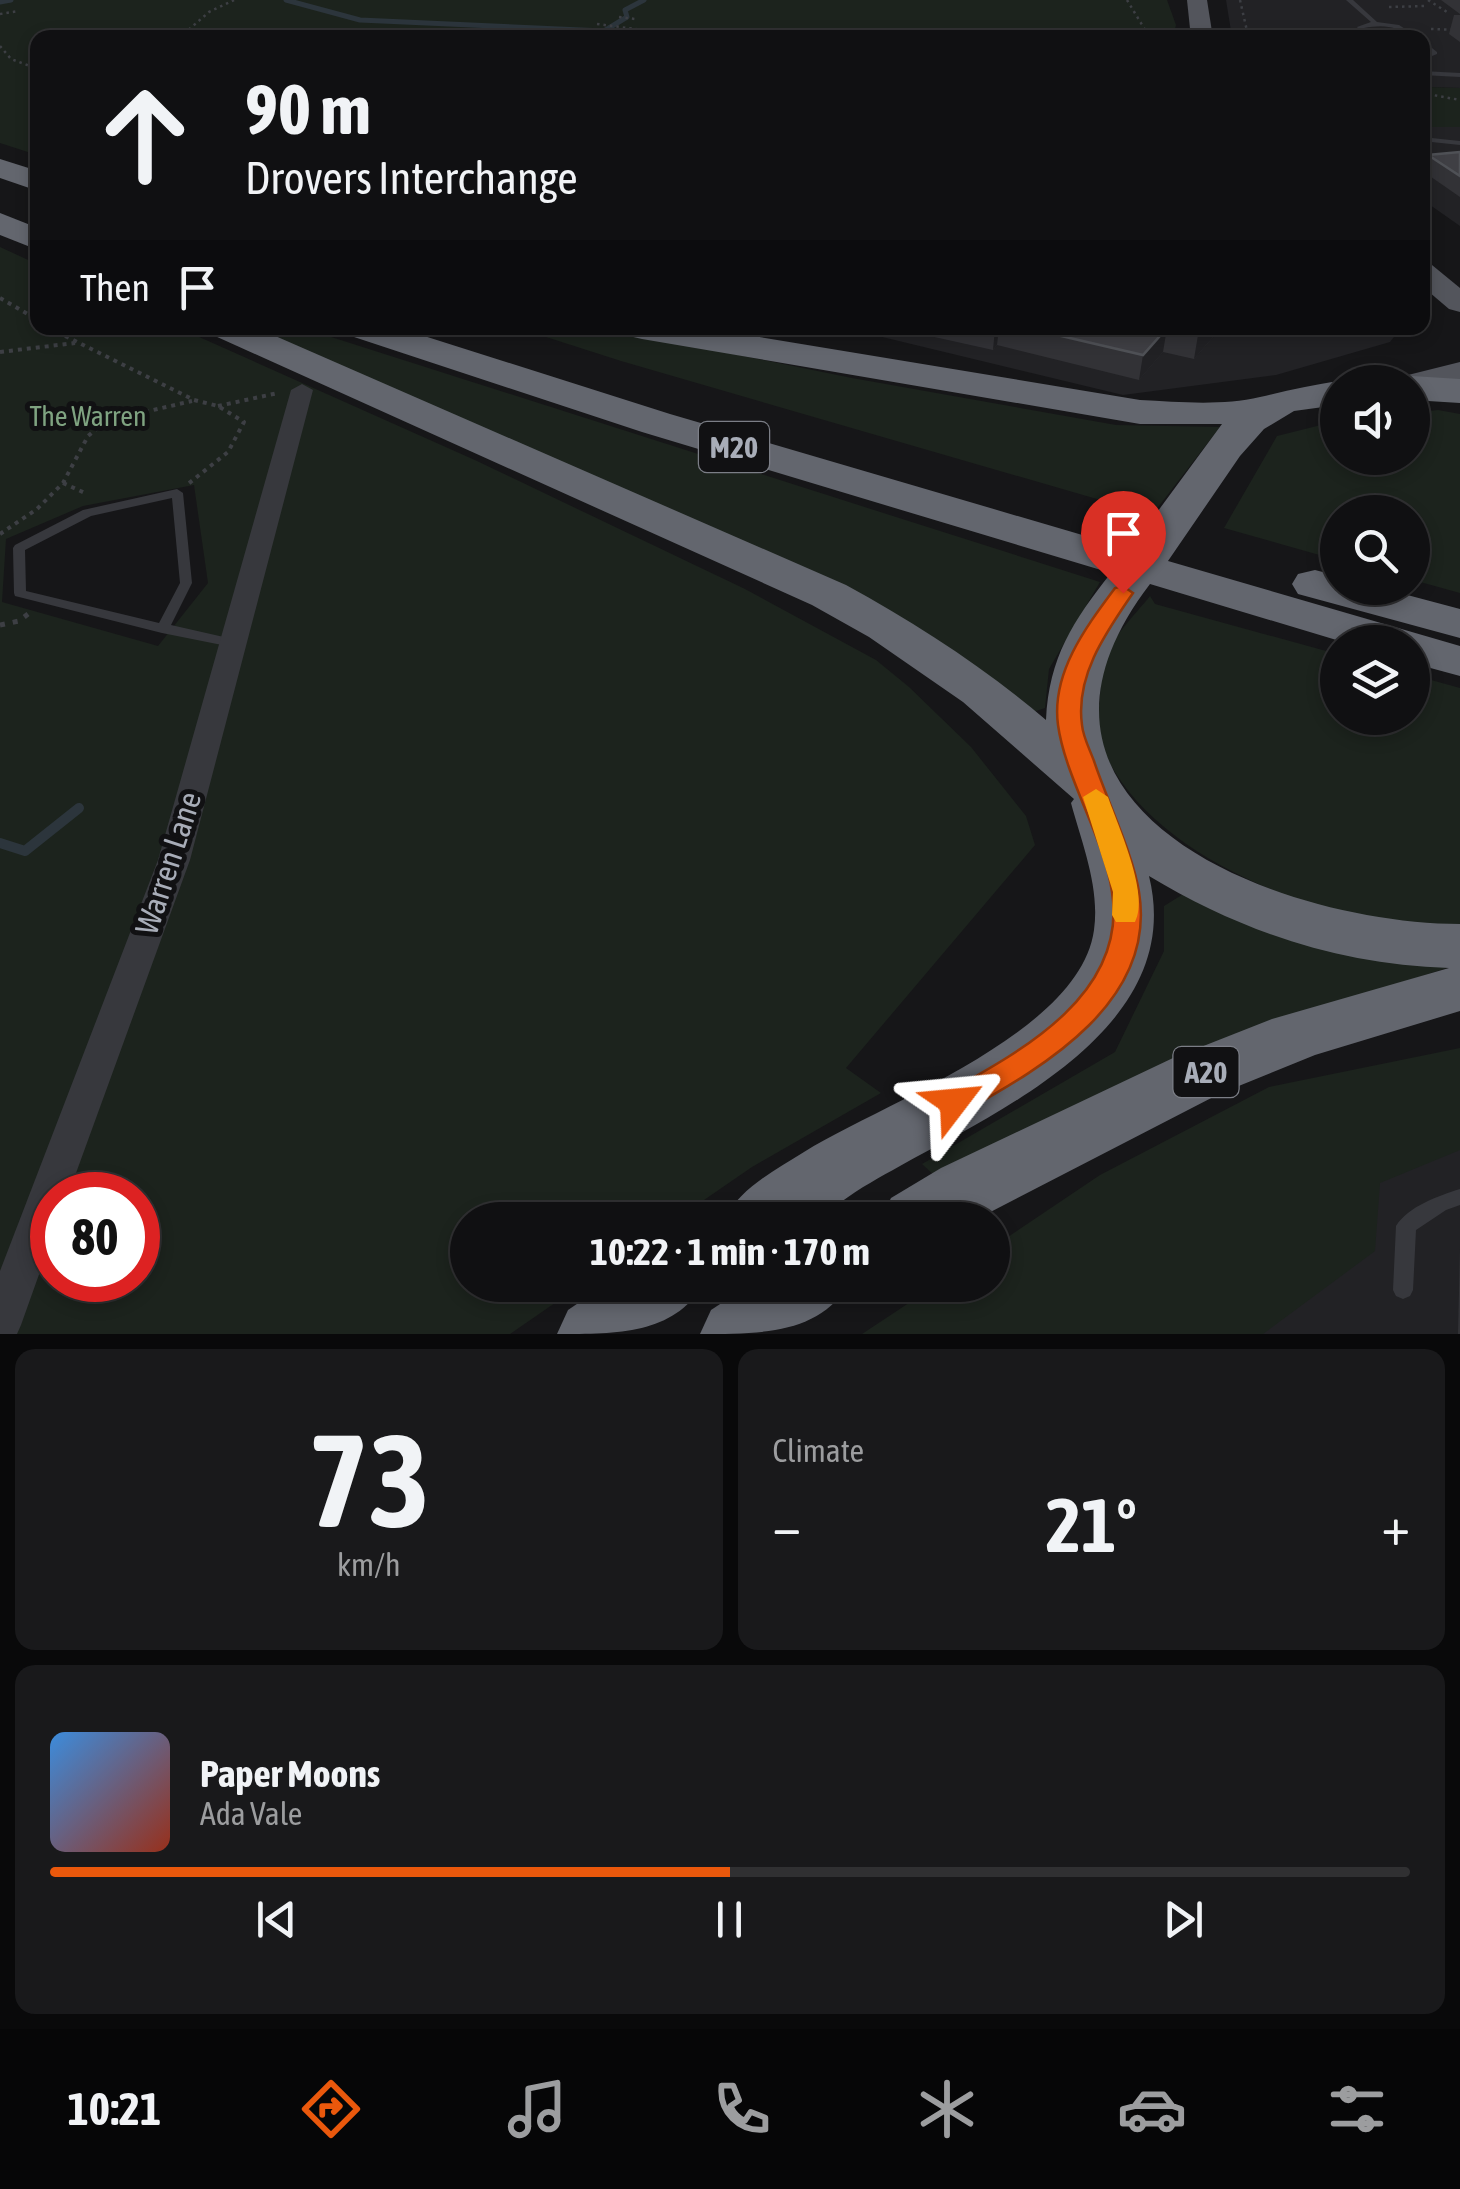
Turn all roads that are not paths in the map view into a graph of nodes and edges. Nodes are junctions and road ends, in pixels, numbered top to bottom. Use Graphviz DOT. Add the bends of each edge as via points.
graph roads {
  1 [pos="1197,0"];
  2 [pos="1348,0"];
  3 [pos="1374,22"];
  4 [pos="1202,30"];
  5 [pos="1363,30"];
  6 [pos="1405,30"];
  7 [pos="1430,73"];
  8 [pos="1460,75"];
  9 [pos="1430,141"];
  10 [pos="1455,143"];
  11 [pos="0,223"];
  12 [pos="30,236"];
  13 [pos="1430,247"];
  14 [pos="1460,272"];
  15 [pos="1430,277"];
  16 [pos="1460,303"];
  17 [pos="244,335"];
  18 [pos="385,335"];
  19 [pos="476,335"];
  20 [pos="683,335"];
  21 [pos="1460,372"];
  22 [pos="1430,381"];
  23 [pos="1430,388"];
  24 [pos="302,390"];
  25 [pos="1460,391"];
  26 [pos="1320,397"];
  27 [pos="1266,408"];
  28 [pos="1116,545"];
  29 [pos="1164,559"];
  30 [pos="1460,624"];
  31 [pos="1345,625"];
  32 [pos="162,629"];
  33 [pos="232,642"];
  34 [pos="1430,653"];
  35 [pos="1460,661"];
  36 [pos="1093,793"];
  37 [pos="1460,946"];
  38 [pos="1460,988"];
  39 [pos="1460,1197"];
  40 [pos="786,1202"];
  41 [pos="946,1202"];
  42 [pos="1403,1290"];
  43 [pos="641,1302"];
  44 [pos="786,1302"];
  45 [pos="0,1325"];
  46 [pos="595,1334"];
  47 [pos="738,1334"];
  1 -- 4 [label="main road"];
  2 -- 3 [label="lane"];
  3 -- 5 [label="lane"];
  3 -- 6 [label="lane"];
  7 -- 8 [label="lane"];
  9 -- 10 [label="lane"];
  11 -- 12 [label="highway"];
  13 -- 14 [label="main road"];
  15 -- 16 [label="main road"];
  17 -- 36 [label="highway" via="828,595 982,691"];
  18 -- 28 [label="highway, M20" via="656,424"];
  19 -- 28 [label="highway, M20"];
  20 -- 27 [label="highway" via="1109,408 1192,415"];
  21 -- 22 [label="main road"];
  23 -- 25 [label="highway"];
  24 -- 33 [label="street, Warren Lane"];
  26 -- 27 [label="highway"];
  27 -- 36 [label="highway" via="1233,440 1090,638 1073,682 1070,725"];
  28 -- 29 [label="highway, M20"];
  29 -- 30 [label="highway, M20"];
  29 -- 31 [label="highway, M20"];
  32 -- 32 [label="lane" via="20,593 20,548 88,513 177,492 186,584"];
  32 -- 33 [label="lane"];
  33 -- 45 [label="street, Warren Lane" via="174,860"];
  34 -- 35 [label="highway"];
  36 -- 37 [label="highway" via="1150,848 1196,880 1281,915 1366,939"];
  36 -- 40 [label="highway" via="1126,892 1115,974 1086,1012 1015,1068"];
  38 -- 41 [label="highway, A20" via="1296,1036 1196,1076"];
  39 -- 42 [label="lane" via="1406,1226"];
  43 -- 46 [label="highway"];
  44 -- 47 [label="highway"];
}
